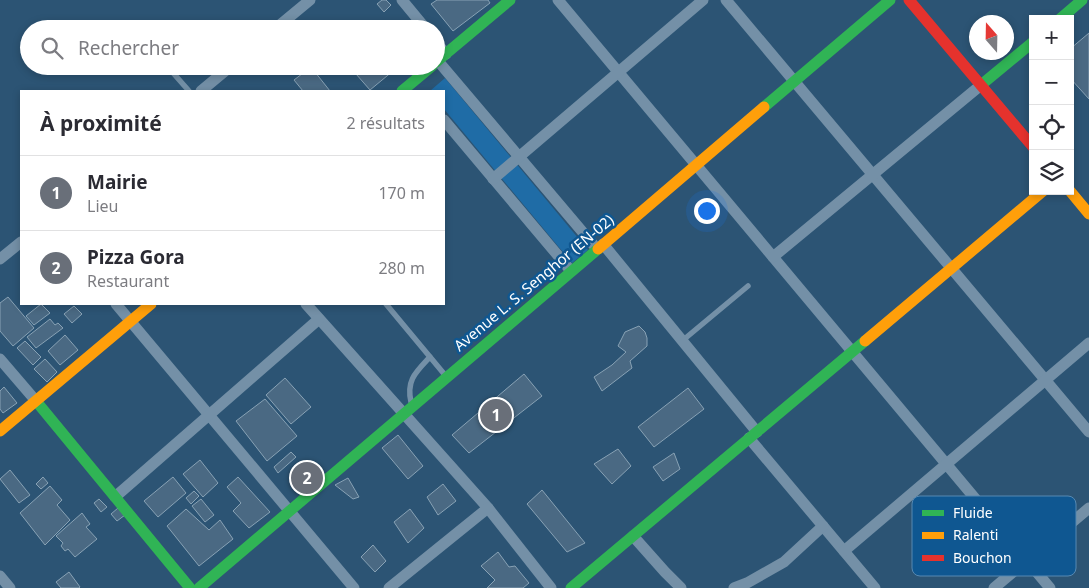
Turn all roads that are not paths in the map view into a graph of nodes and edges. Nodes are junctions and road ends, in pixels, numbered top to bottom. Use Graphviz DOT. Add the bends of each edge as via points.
graph roads {
  1 [pos="310,0"];
  2 [pos="402,0"];
  3 [pos="510,0"];
  4 [pos="558,0"];
  5 [pos="703,0"];
  6 [pos="726,0"];
  7 [pos="890,0"];
  8 [pos="909,0"];
  9 [pos="1082,0"];
  10 [pos="1065,15"];
  11 [pos="286,20"];
  12 [pos="419,20"];
  13 [pos="1029,45"];
  14 [pos="445,55"];
  15 [pos="445,69"];
  16 [pos="618,72"];
  17 [pos="175,75"];
  18 [pos="220,75"];
  19 [pos="426,75"];
  20 [pos="794,82"];
  21 [pos="981,85"];
  22 [pos="416,87"];
  23 [pos="188,90"];
  24 [pos="202,90"];
  25 [pos="445,121"];
  26 [pos="1029,142"];
  27 [pos="519,157"];
  28 [pos="696,165"];
  29 [pos="873,175"];
  30 [pos="493,179"];
  31 [pos="1038,195"];
  32 [pos="1073,195"];
  33 [pos="1089,214"];
  34 [pos="20,243"];
  35 [pos="600,247"];
  36 [pos="773,257"];
  37 [pos="0,259"];
  38 [pos="951,269"];
  39 [pos="571,271"];
  40 [pos="748,286"];
  41 [pos="117,305"];
  42 [pos="150,305"];
  43 [pos="307,305"];
  44 [pos="387,305"];
  45 [pos="319,319"];
  46 [pos="130,321"];
  47 [pos="682,341"];
  48 [pos="1089,343"];
  49 [pos="852,352"];
  50 [pos="430,357"];
  51 [pos="0,359"];
  52 [pos="447,377"];
  53 [pos="1045,380"];
  54 [pos="36,401"];
  55 [pos="408,410"];
  56 [pos="209,415"];
  57 [pos="0,431"];
  58 [pos="1089,432"];
  59 [pos="753,435"];
  60 [pos="946,464"];
  61 [pos="973,496"];
  62 [pos="115,497"];
  63 [pos="488,508"];
  64 [pos="1089,508"];
  65 [pos="289,511"];
  66 [pos="1076,519"];
  67 [pos="823,526"];
  68 [pos="633,536"];
  69 [pos="844,551"];
  70 [pos="0,576"];
  71 [pos="1008,576"];
  72 [pos="1040,576"];
  73 [pos="7,587"];
  74 [pos="190,588"];
  75 [pos="199,588"];
  76 [pos="354,588"];
  77 [pos="389,588"];
  78 [pos="550,588"];
  79 [pos="571,588"];
  80 [pos="681,588"];
  81 [pos="734,588"];
  82 [pos="875,588"];
  83 [pos="994,588"];
  84 [pos="1050,588"];
  1 -- 11 [label="street"];
  2 -- 12 [label="street"];
  3 -- 14 [label="main road"];
  4 -- 16 [label="street"];
  5 -- 16 [label="street"];
  6 -- 20 [label="street"];
  7 -- 20 [label="main road, Avenue L. S. Senghor (EN-02)"];
  8 -- 21 [label="main road"];
  9 -- 10 [label="main road"];
  13 -- 21 [label="main road"];
  15 -- 27 [label="street"];
  16 -- 27 [label="street"];
  16 -- 28 [label="street"];
  17 -- 23 [label="lane"];
  18 -- 24 [label="street"];
  19 -- 22 [label="main road"];
  20 -- 28 [label="main road, Avenue L. S. Senghor (EN-02)"];
  20 -- 29 [label="street"];
  21 -- 26 [label="main road"];
  21 -- 29 [label="street"];
  25 -- 30 [label="street"];
  27 -- 30 [label="street"];
  27 -- 35 [label="street"];
  28 -- 35 [label="main road, Avenue L. S. Senghor (EN-02)"];
  28 -- 36 [label="street"];
  29 -- 36 [label="street"];
  29 -- 38 [label="street"];
  30 -- 39 [label="street"];
  31 -- 38 [label="main road"];
  32 -- 33 [label="main road"];
  34 -- 37 [label="street"];
  35 -- 39 [label="main road, Avenue L. S. Senghor (EN-02)"];
  35 -- 47 [label="street"];
  36 -- 49 [label="street"];
  38 -- 49 [label="main road"];
  38 -- 53 [label="street"];
  39 -- 52 [label="main road, Avenue L. S. Senghor (EN-02)"];
  40 -- 47 [label="lane"];
  41 -- 46 [label="street"];
  42 -- 46 [label="main road"];
  43 -- 45 [label="street"];
  44 -- 50 [label="lane"];
  45 -- 55 [label="street"];
  45 -- 56 [label="street"];
  46 -- 54 [label="main road"];
  46 -- 56 [label="street"];
  47 -- 59 [label="street"];
  48 -- 53 [label="street"];
  49 -- 59 [label="main road"];
  49 -- 60 [label="street"];
  50 -- 52 [label="lane"];
  50 -- 55 [label="lane" via="413,375"];
  51 -- 54 [label="street"];
  52 -- 55 [label="main road, Avenue L. S. Senghor (EN-02)"];
  53 -- 58 [label="street"];
  53 -- 60 [label="street"];
  54 -- 57 [label="main road"];
  54 -- 62 [label="main road"];
  55 -- 63 [label="street"];
  55 -- 65 [label="main road, Avenue L. S. Senghor (EN-02)"];
  56 -- 62 [label="street"];
  56 -- 65 [label="street"];
  59 -- 67 [label="street"];
  59 -- 68 [label="main road"];
  60 -- 61 [label="street"];
  60 -- 69 [label="street"];
  62 -- 74 [label="main road"];
  63 -- 77 [label="street"];
  63 -- 78 [label="street"];
  64 -- 66 [label="street"];
  65 -- 75 [label="main road, Avenue L. S. Senghor (EN-02)"];
  65 -- 76 [label="street"];
  67 -- 69 [label="street"];
  67 -- 81 [label="street" via="784,562"];
  68 -- 79 [label="main road"];
  68 -- 80 [label="street"];
  69 -- 82 [label="street"];
  70 -- 73 [label="street"];
  71 -- 83 [label="street"];
  72 -- 84 [label="street"];
}
